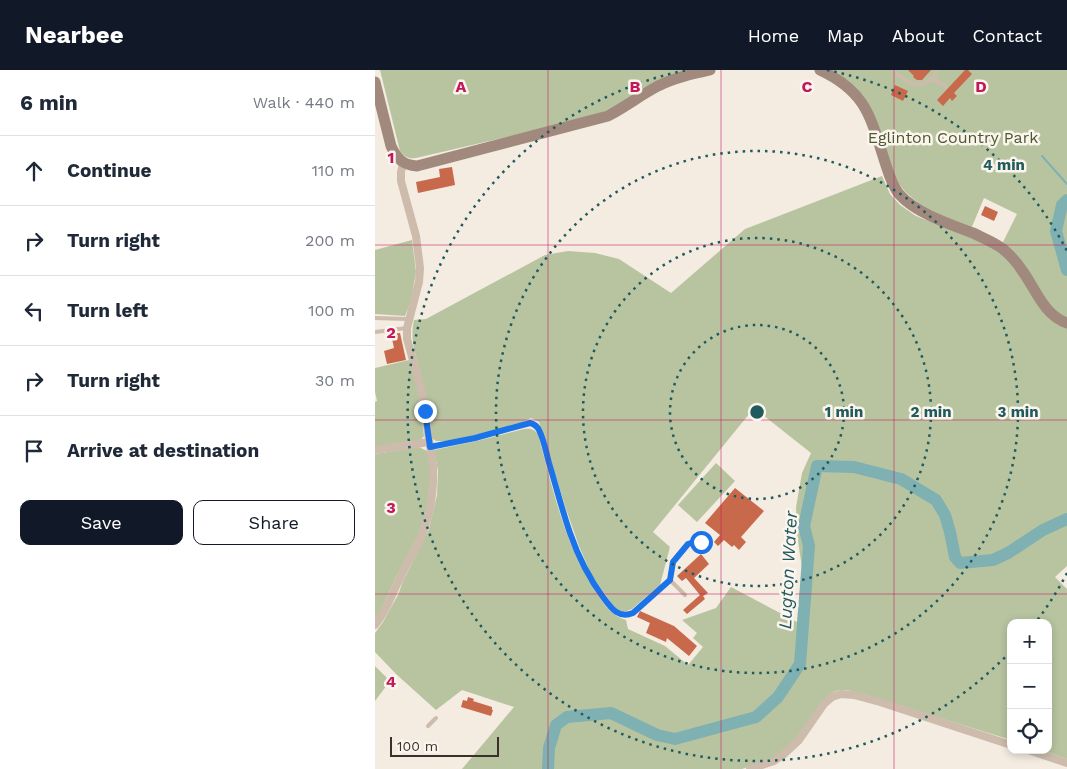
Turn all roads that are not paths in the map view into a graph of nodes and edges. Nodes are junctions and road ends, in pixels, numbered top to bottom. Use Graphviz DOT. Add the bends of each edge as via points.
graph roads {
  1 [pos="710,70"];
  2 [pos="820,70"];
  3 [pos="893,70"];
  4 [pos="938,70"];
  5 [pos="929,80"];
  6 [pos="375,82"];
  7 [pos="946,86"];
  8 [pos="403,162"];
  9 [pos="375,318"];
  10 [pos="408,319"];
  11 [pos="1067,323"];
  12 [pos="407,328"];
  13 [pos="375,332"];
  14 [pos="429,444"];
  15 [pos="375,450"];
  16 [pos="701,542"];
  17 [pos="670,580"];
  18 [pos="685,595"];
  19 [pos="375,625"];
  20 [pos="436,718"];
  21 [pos="428,726"];
  22 [pos="1007,744"];
  23 [pos="1040,754"];
  24 [pos="1067,763"];
  25 [pos="750,769"];
  1 -- 8 [label="main road" via="672,80 608,116 417,166"];
  2 -- 11 [label="main road" via="840,80 863,104 890,177 906,201 1001,247 1017,262 1047,310"];
  3 -- 5 [label="lane" via="905,82 917,85"];
  4 -- 5 [label="lane"];
  5 -- 7 [label="lane"];
  6 -- 8 [label="main road" via="391,146"];
  8 -- 10 [label="street" via="401,181 416,236 420,268"];
  9 -- 10 [label="lane"];
  10 -- 12 [label="street"];
  12 -- 13 [label="lane"];
  12 -- 14 [label="street" via="407,339 422,392"];
  14 -- 15 [label="street"];
  14 -- 17 [label="lane" via="475,438 534,424 539,430 581,560 609,606 627,616"];
  14 -- 19 [label="street" via="434,478 430,512 386,609"];
  16 -- 17 [label="lane" via="688,544 673,562"];
  17 -- 18 [label="lane"];
  20 -- 21 [label="lane"];
  22 -- 25 [label="street" via="880,702 841,694 828,700 785,754"];
  23 -- 24 [label="street"];
}
